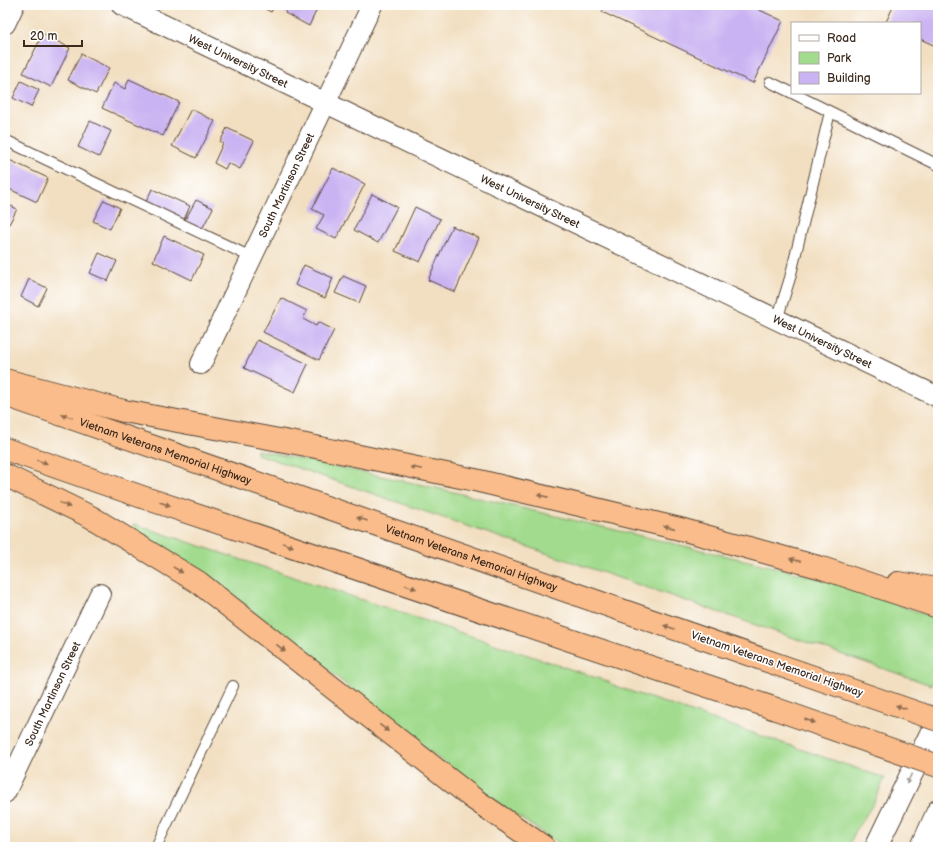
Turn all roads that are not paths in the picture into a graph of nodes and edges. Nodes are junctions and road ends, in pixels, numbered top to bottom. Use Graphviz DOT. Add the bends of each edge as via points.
graph roads {
  1 [pos="14,5"];
  2 [pos="122,5"];
  3 [pos="372,5"];
  4 [pos="5,24"];
  5 [pos="770,82"];
  6 [pos="791,92"];
  7 [pos="794,94"];
  8 [pos="325,102"];
  9 [pos="830,112"];
  10 [pos="5,140"];
  11 [pos="938,165"];
  12 [pos="251,257"];
  13 [pos="777,320"];
  14 [pos="200,364"];
  15 [pos="5,380"];
  16 [pos="5,395"];
  17 [pos="938,397"];
  18 [pos="5,449"];
  19 [pos="5,475"];
  20 [pos="822,568"];
  21 [pos="938,589"];
  22 [pos="100,594"];
  23 [pos="938,608"];
  24 [pos="233,686"];
  25 [pos="938,719"];
  26 [pos="938,766"];
  27 [pos="5,793"];
  28 [pos="938,811"];
  29 [pos="156,847"];
  30 [pos="544,847"];
  31 [pos="876,847"];
  32 [pos="922,847"];
  1 -- 4 [label="street"];
  2 -- 8 [label="street, West University Street"];
  3 -- 8 [label="street, South Martinson Street"];
  5 -- 6 [label="lane"];
  7 -- 9 [label="lane"];
  8 -- 12 [label="street, South Martinson Street"];
  8 -- 13 [label="street, West University Street"];
  9 -- 11 [label="lane"];
  9 -- 13 [label="lane" via="790,278"];
  10 -- 12 [label="lane"];
  12 -- 14 [label="street, South Martinson Street"];
  13 -- 17 [label="street, West University Street"];
  20 -- 15 [label="highway, one-way" via="684,530 475,480 124,411"];
  25 -- 16 [label="highway, Vietnam Veterans Memorial Highway, one-way, bridge"];
  18 -- 26 [label="highway, one-way, bridge"];
  19 -- 30 [label="highway, one-way" via="91,517 198,582 474,799"];
  20 -- 21 [label="highway"];
  20 -- 23 [label="highway"];
  22 -- 27 [label="street, South Martinson Street"];
  24 -- 29 [label="lane"];
  25 -- 31 [label="street, one-way"];
  28 -- 32 [label="street"];
}
